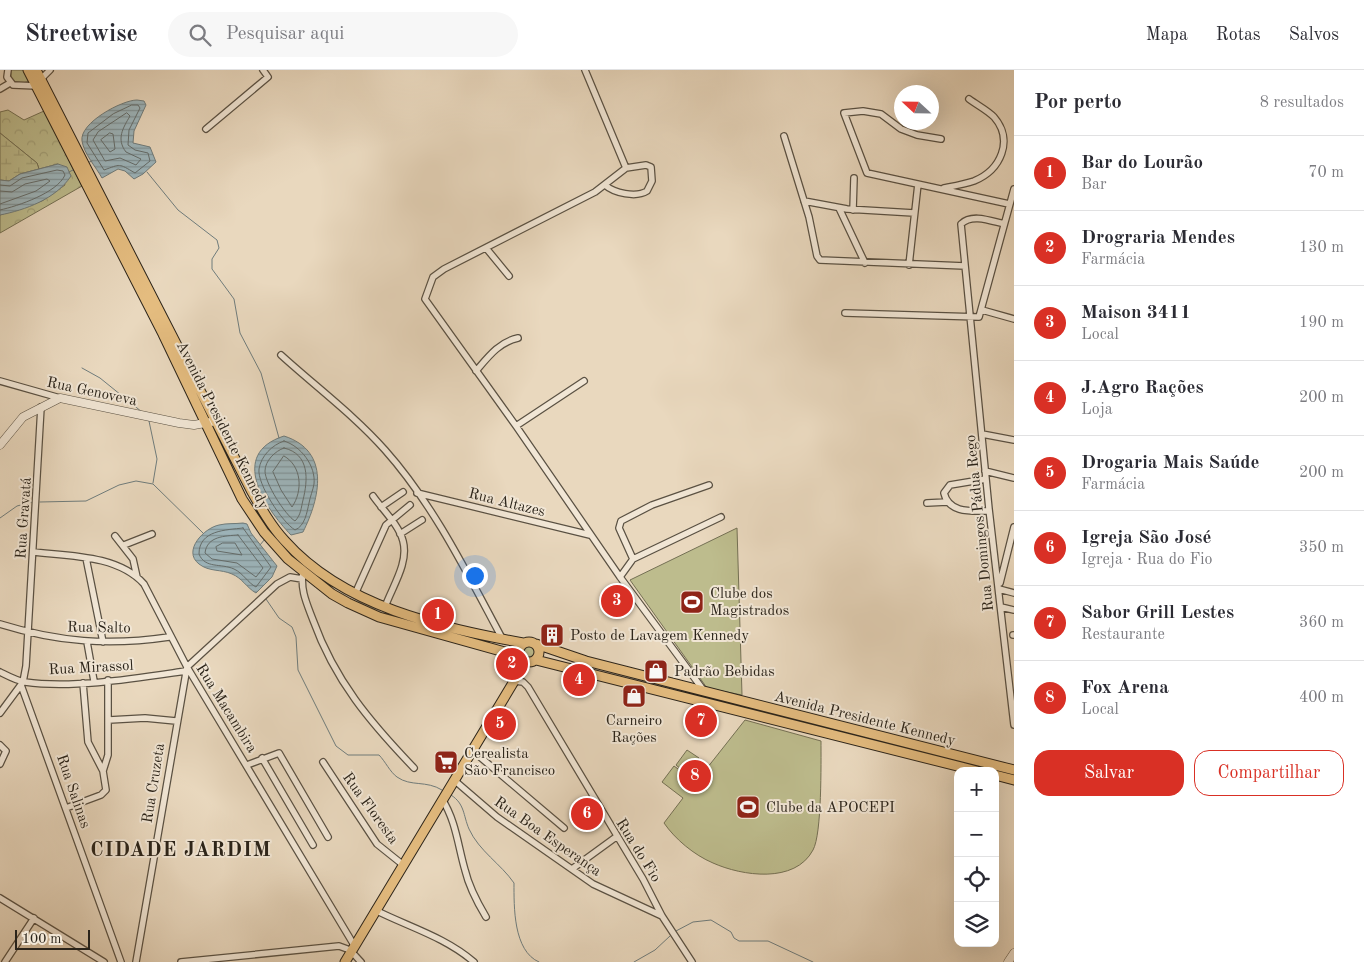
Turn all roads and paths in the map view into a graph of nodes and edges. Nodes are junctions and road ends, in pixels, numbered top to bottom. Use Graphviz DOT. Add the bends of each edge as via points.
graph roads {
  1 [pos="28,70"];
  2 [pos="36,70"];
  3 [pos="50,70"];
  4 [pos="263,70"];
  5 [pos="585,70"];
  6 [pos="7,72"];
  7 [pos="0,77"];
  8 [pos="39,82"];
  9 [pos="10,83"];
  10 [pos="0,89"];
  11 [pos="969,99"];
  12 [pos="206,129"];
  13 [pos="784,136"];
  14 [pos="941,140"];
  15 [pos="626,168"];
  16 [pos="854,178"];
  17 [pos="918,184"];
  18 [pos="605,185"];
  19 [pos="1014,188"];
  20 [pos="940,189"];
  21 [pos="804,201"];
  22 [pos="1009,204"];
  23 [pos="839,208"];
  24 [pos="853,210"];
  25 [pos="914,213"];
  26 [pos="1004,224"];
  27 [pos="486,248"];
  28 [pos="864,263"];
  29 [pos="909,265"];
  30 [pos="965,266"];
  31 [pos="509,276"];
  32 [pos="982,310"];
  33 [pos="845,313"];
  34 [pos="970,318"];
  35 [pos="1014,319"];
  36 [pos="518,338"];
  37 [pos="281,355"];
  38 [pos="476,372"];
  39 [pos="0,381"];
  40 [pos="584,381"];
  41 [pos="60,398"];
  42 [pos="41,407"];
  43 [pos="216,421"];
  44 [pos="206,424"];
  45 [pos="516,426"];
  46 [pos="982,434"];
  47 [pos="1014,440"];
  48 [pos="0,445"];
  49 [pos="985,472"];
  50 [pos="1014,478"];
  51 [pos="986,480"];
  52 [pos="709,485"];
  53 [pos="403,492"];
  54 [pos="417,493"];
  55 [pos="373,496"];
  56 [pos="947,502"];
  57 [pos="927,503"];
  58 [pos="410,505"];
  59 [pos="381,507"];
  60 [pos="989,511"];
  61 [pos="721,517"];
  62 [pos="390,520"];
  63 [pos="422,520"];
  64 [pos="1014,527"];
  65 [pos="152,534"];
  66 [pos="400,534"];
  67 [pos="590,535"];
  68 [pos="116,536"];
  69 [pos="124,545"];
  70 [pos="33,552"];
  71 [pos="995,555"];
  72 [pos="1007,555"];
  73 [pos="86,558"];
  74 [pos="633,559"];
  75 [pos="303,576"];
  76 [pos="137,577"];
  77 [pos="620,577"];
  78 [pos="999,588"];
  79 [pos="1014,593"];
  80 [pos="355,594"];
  81 [pos="385,607"];
  82 [pos="1001,607"];
  83 [pos="1014,610"];
  84 [pos="0,624"];
  85 [pos="28,632"];
  86 [pos="169,637"];
  87 [pos="503,640"];
  88 [pos="87,642"];
  89 [pos="103,642"];
  90 [pos="523,643"];
  91 [pos="536,644"];
  92 [pos="520,658"];
  93 [pos="534,661"];
  94 [pos="186,669"];
  95 [pos="0,672"];
  96 [pos="108,680"];
  97 [pos="515,680"];
  98 [pos="94,681"];
  99 [pos="1012,681"];
  100 [pos="83,682"];
  101 [pos="673,683"];
  102 [pos="22,684"];
  103 [pos="704,691"];
  104 [pos="671,693"];
  105 [pos="0,713"];
  106 [pos="109,720"];
  107 [pos="176,722"];
  108 [pos="1014,725"];
  109 [pos="0,746"];
  110 [pos="473,751"];
  111 [pos="942,751"];
  112 [pos="262,758"];
  113 [pos="940,761"];
  114 [pos="323,762"];
  115 [pos="0,764"];
  116 [pos="247,765"];
  117 [pos="962,767"];
  118 [pos="414,768"];
  119 [pos="103,770"];
  120 [pos="1014,770"];
  121 [pos="999,776"];
  122 [pos="454,780"];
  123 [pos="1014,780"];
  124 [pos="442,799"];
  125 [pos="66,808"];
  126 [pos="564,828"];
  127 [pos="328,837"];
  128 [pos="616,837"];
  129 [pos="313,845"];
  130 [pos="402,864"];
  131 [pos="572,869"];
  132 [pos="0,898"];
  133 [pos="374,910"];
  134 [pos="662,916"];
  135 [pos="486,917"];
  136 [pos="34,918"];
  137 [pos="352,947"];
  138 [pos="1014,953"];
  139 [pos="5,962"];
  140 [pos="104,962"];
  141 [pos="121,962"];
  142 [pos="136,962"];
  143 [pos="181,962"];
  144 [pos="345,962"];
  145 [pos="361,962"];
  146 [pos="474,962"];
  147 [pos="692,962"];
  148 [pos="1008,962"];
  1 -- 8 [label="main road, Avenida Presidente Kennedy"];
  2 -- 8 [label="main road, Avenida Presidente Kennedy"];
  3 -- 8 [label="street"];
  4 -- 12 [label="street" via="268,77"];
  5 -- 15 [label="street"];
  6 -- 7 [label="street"];
  6 -- 9 [label="street"];
  8 -- 9 [label="street"];
  8 -- 43 [label="main road, Avenida Presidente Kennedy"];
  8 -- 44 [label="main road, Avenida Presidente Kennedy"];
  9 -- 10 [label="street"];
  11 -- 20 [label="street" via="1002,128 1006,138 1003,154 988,172 975,180"];
  13 -- 21 [label="street"];
  14 -- 17 [label="street" via="917,135 881,114 864,110 844,112 867,173"];
  15 -- 18 [label="street"];
  15 -- 18 [label="street" via="652,167 652,181 646,191 634,194"];
  16 -- 24 [label="street"];
  17 -- 20 [label="street"];
  17 -- 25 [label="street"];
  18 -- 27 [label="street"];
  19 -- 22 [label="street"];
  20 -- 22 [label="street"];
  21 -- 23 [label="street"];
  21 -- 28 [label="street" via="818,258"];
  22 -- 26 [label="street"];
  23 -- 24 [label="street"];
  23 -- 28 [label="street"];
  24 -- 25 [label="street"];
  25 -- 29 [label="street"];
  26 -- 30 [label="street, Rua Domingos Pádua Rego" via="974,218 961,224"];
  26 -- 32 [label="street"];
  27 -- 31 [label="street"];
  27 -- 38 [label="street" via="437,274 427,289 425,299"];
  28 -- 29 [label="street"];
  29 -- 30 [label="street"];
  30 -- 34 [label="street, Rua Domingos Pádua Rego"];
  32 -- 34 [label="street" via="979,317"];
  32 -- 35 [label="street"];
  33 -- 34 [label="street"];
  34 -- 46 [label="street, Rua Domingos Pádua Rego"];
  36 -- 38 [label="street" via="498,347"];
  37 -- 54 [label="street" via="375,439"];
  38 -- 45 [label="street"];
  39 -- 41 [label="street, Rua Genoveva"];
  40 -- 45 [label="street"];
  41 -- 42 [label="street"];
  41 -- 44 [label="street, Rua Genoveva" via="179,423"];
  42 -- 48 [label="street" via="23,417"];
  42 -- 70 [label="street, Rua Gravatá"];
  43 -- 44 [label="street, Rua Genoveva"];
  43 -- 80 [label="main road, Avenida Presidente Kennedy" via="274,528 306,562"];
  44 -- 75 [label="main road, Avenida Presidente Kennedy" via="253,517"];
  45 -- 67 [label="street"];
  46 -- 47 [label="street"];
  46 -- 49 [label="street, Rua Domingos Pádua Rego"];
  49 -- 50 [label="street"];
  49 -- 51 [label="street, Rua Domingos Pádua Rego"];
  51 -- 56 [label="street" via="950,485 944,493"];
  51 -- 60 [label="street, Rua Domingos Pádua Rego"];
  52 -- 74 [label="street" via="652,505 621,521 619,528"];
  53 -- 59 [label="street"];
  54 -- 67 [label="street, Rua Altazes"];
  54 -- 87 [label="street" via="460,560"];
  55 -- 59 [label="street"];
  56 -- 57 [label="street"];
  56 -- 60 [label="street" via="959,509"];
  58 -- 62 [label="street"];
  59 -- 62 [label="street"];
  60 -- 71 [label="street, Rua Domingos Pádua Rego"];
  61 -- 74 [label="street"];
  62 -- 66 [label="street"];
  62 -- 80 [label="street"];
  63 -- 66 [label="street"];
  64 -- 72 [label="street"];
  65 -- 69 [label="street"];
  66 -- 81 [label="street" via="404,544 402,568"];
  67 -- 77 [label="street"];
  68 -- 69 [label="street"];
  69 -- 76 [label="street" via="133,560"];
  70 -- 73 [label="street, Rua Macambira"];
  70 -- 85 [label="street, Rua Gravatá"];
  71 -- 72 [label="street"];
  71 -- 78 [label="street, Rua Domingos Pádua Rego"];
  72 -- 78 [label="street"];
  73 -- 76 [label="street, Rua Macambira"];
  73 -- 89 [label="street"];
  74 -- 77 [label="street"];
  75 -- 92 [label="main road, Avenida Presidente Kennedy" via="379,617"];
  75 -- 94 [label="street" via="290,577 277,584"];
  75 -- 118 [label="street" via="303,593 332,666 377,728"];
  76 -- 86 [label="street, Rua Macambira" via="149,591"];
  77 -- 103 [label="street"];
  78 -- 79 [label="street"];
  78 -- 82 [label="street, Rua Domingos Pádua Rego"];
  80 -- 81 [label="main road, Avenida Presidente Kennedy"];
  81 -- 87 [label="main road, Avenida Presidente Kennedy"];
  82 -- 83 [label="street"];
  82 -- 99 [label="street, Rua Domingos Pádua Rego"];
  84 -- 85 [label="street, Rua Salto"];
  85 -- 88 [label="street, Rua Salto"];
  85 -- 102 [label="street, Rua Gravatá"];
  86 -- 89 [label="street, Rua Salto"];
  86 -- 94 [label="street, Rua Macambira"];
  87 -- 90 [label="main road, Avenida Presidente Kennedy"];
  88 -- 89 [label="street, Rua Salto"];
  88 -- 98 [label="street"];
  90 -- 91 [label="main road, Avenida Presidente Kennedy"];
  90 -- 92 [label="main road" via="519,649"];
  91 -- 93 [label="main road" via="540,653"];
  91 -- 101 [label="main road, Avenida Presidente Kennedy"];
  92 -- 93 [label="main road, Avenida Presidente Kennedy" via="526,662"];
  92 -- 97 [label="main road"];
  93 -- 97 [label="main road"];
  93 -- 104 [label="main road, Avenida Presidente Kennedy"];
  94 -- 96 [label="street, Rua Mirassol"];
  94 -- 107 [label="street, Rua Cruzeta"];
  94 -- 116 [label="street, Rua Macambira"];
  95 -- 102 [label="street, Rua Mirassol"];
  96 -- 98 [label="street, Rua Mirassol"];
  96 -- 106 [label="street"];
  97 -- 110 [label="main road"];
  97 -- 128 [label="street, Rua do Fio" via="528,687"];
  98 -- 100 [label="street, Rua Mirassol"];
  99 -- 108 [label="street, Rua Domingos Pádua Rego"];
  100 -- 102 [label="street, Rua Mirassol"];
  100 -- 119 [label="street" via="88,742"];
  101 -- 103 [label="main road, Avenida Presidente Kennedy"];
  101 -- 104 [label="main road"];
  102 -- 105 [label="street"];
  102 -- 125 [label="street, Rua Salinas"];
  103 -- 111 [label="main road, Avenida Presidente Kennedy"];
  104 -- 113 [label="main road, Avenida Presidente Kennedy"];
  106 -- 107 [label="street" via="144,718"];
  106 -- 119 [label="street" via="108,755"];
  107 -- 142 [label="street, Rua Cruzeta"];
  109 -- 115 [label="street" via="6,753"];
  110 -- 122 [label="main road"];
  110 -- 126 [label="street"];
  111 -- 113 [label="main road"];
  111 -- 120 [label="main road, Avenida Presidente Kennedy"];
  112 -- 116 [label="street"];
  112 -- 127 [label="street" via="277,752 280,754"];
  112 -- 129 [label="street"];
  113 -- 117 [label="main road, Avenida Presidente Kennedy"];
  114 -- 130 [label="street, Rua Floresta" via="377,844"];
  116 -- 137 [label="street, Rua Macambira"];
  119 -- 125 [label="street" via="104,793"];
  121 -- 123 [label="main road"];
  122 -- 124 [label="main road"];
  122 -- 131 [label="street, Rua Boa Esperança" via="497,817"];
  124 -- 130 [label="main road"];
  124 -- 135 [label="street" via="453,819 475,898"];
  125 -- 141 [label="street, Rua Salinas"];
  128 -- 131 [label="street"];
  128 -- 134 [label="street, Rua do Fio"];
  130 -- 133 [label="main road"];
  131 -- 134 [label="street, Rua Boa Esperança" via="597,886"];
  132 -- 136 [label="street"];
  133 -- 137 [label="main road"];
  133 -- 146 [label="street" via="445,941"];
  134 -- 147 [label="street, Rua do Fio"];
  136 -- 139 [label="street"];
  136 -- 140 [label="street"];
  137 -- 143 [label="street"];
  137 -- 144 [label="main road"];
  137 -- 145 [label="street, Rua Macambira"];
  138 -- 148 [label="street"];
}
